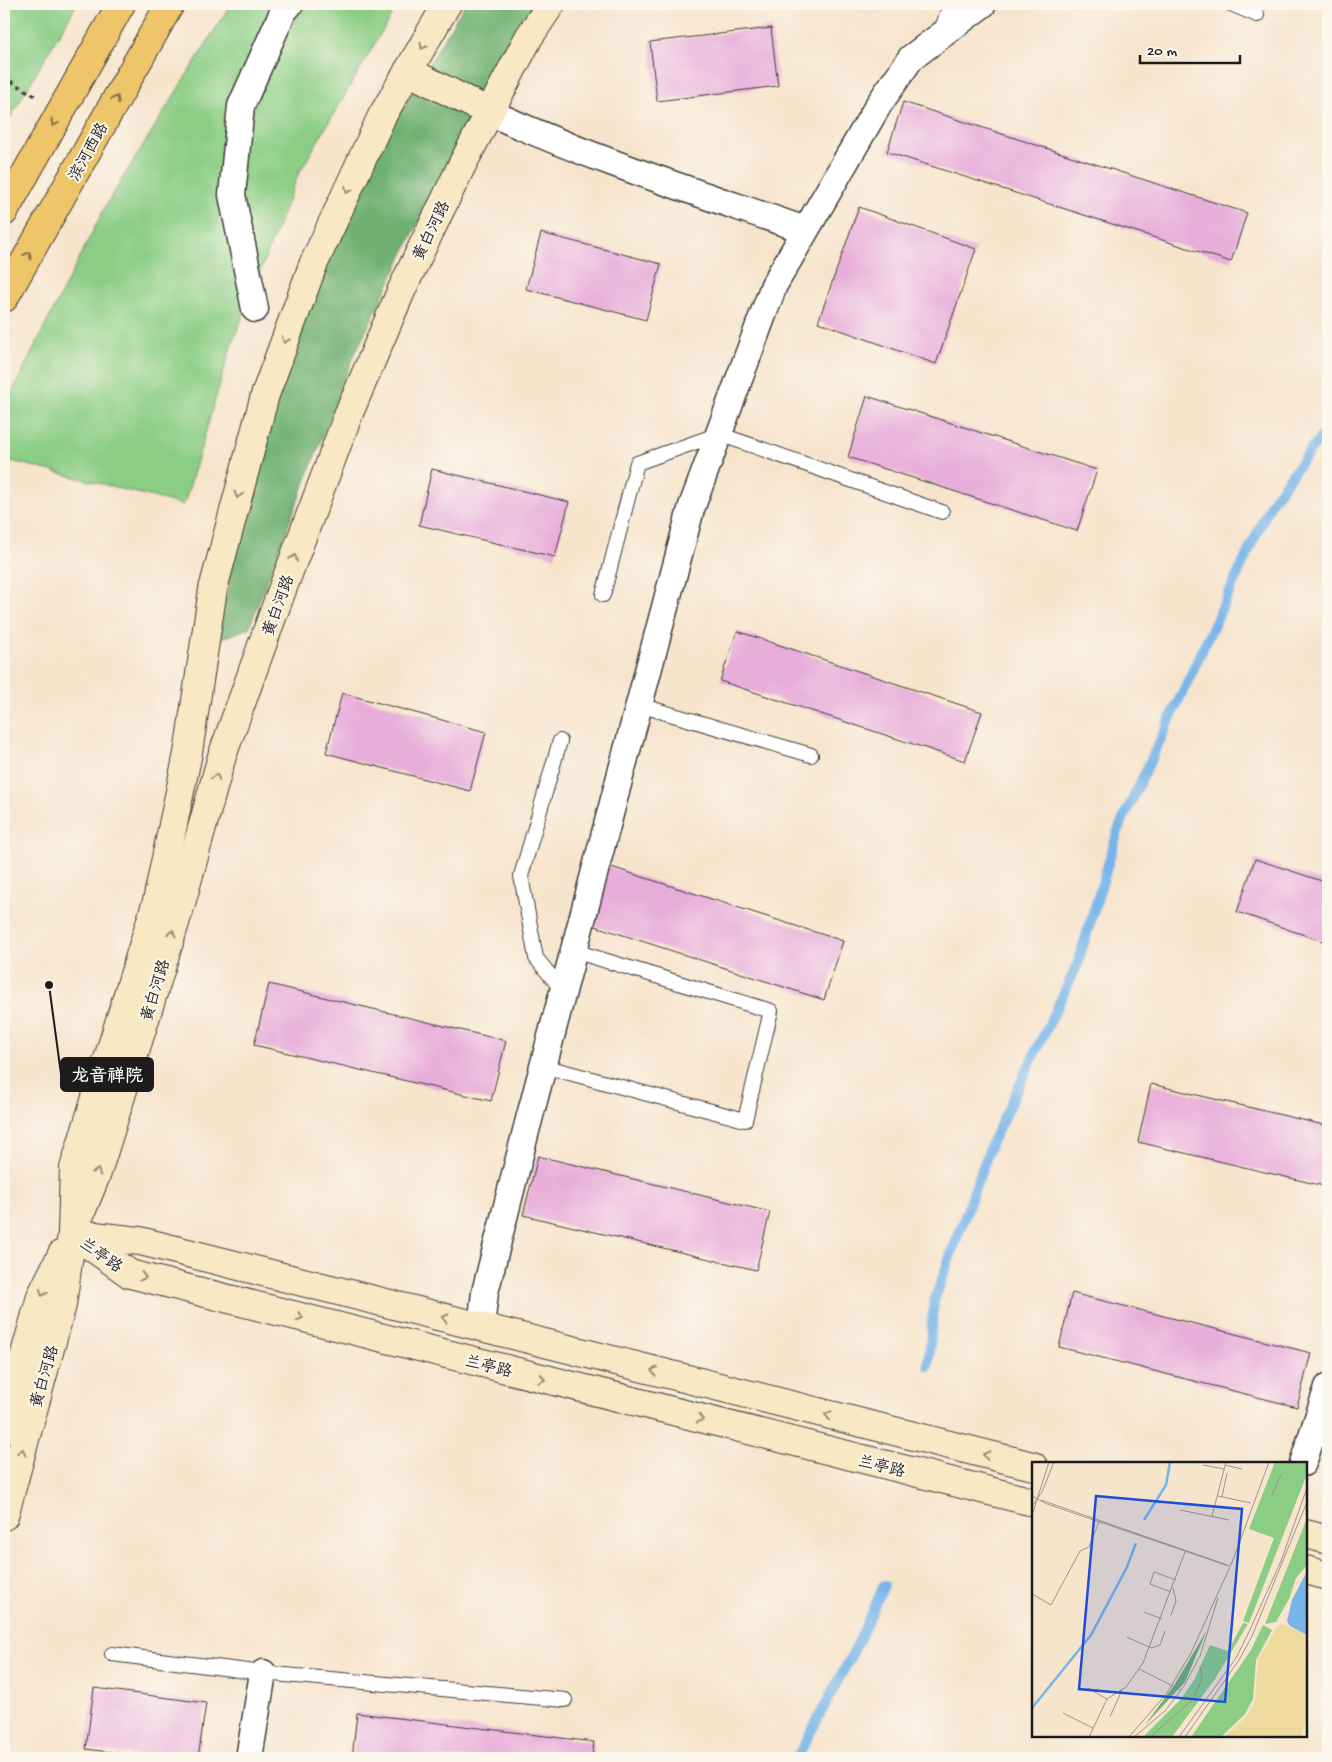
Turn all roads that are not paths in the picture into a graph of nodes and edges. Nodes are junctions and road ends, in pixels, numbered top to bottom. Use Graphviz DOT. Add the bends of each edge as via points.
graph roads {
  1 [pos="121,4"];
  2 [pos="170,4"];
  3 [pos="290,4"];
  4 [pos="447,4"];
  5 [pos="551,4"];
  6 [pos="950,4"];
  7 [pos="983,4"];
  8 [pos="1231,4"];
  9 [pos="1257,15"];
  10 [pos="939,36"];
  11 [pos="408,71"];
  12 [pos="489,112"];
  13 [pos="4,212"];
  14 [pos="805,230"];
  15 [pos="4,298"];
  16 [pos="255,309"];
  17 [pos="719,434"];
  18 [pos="942,512"];
  19 [pos="603,595"];
  20 [pos="639,705"];
  21 [pos="560,741"];
  22 [pos="811,755"];
  23 [pos="574,951"];
  24 [pos="563,991"];
  25 [pos="543,1066"];
  26 [pos="72,1233"];
  27 [pos="481,1327"];
  28 [pos="1328,1387"];
  29 [pos="4,1430"];
  30 [pos="1303,1462"];
  31 [pos="1032,1466"];
  32 [pos="1032,1502"];
  33 [pos="4,1516"];
  34 [pos="1307,1534"];
  35 [pos="1328,1540"];
  36 [pos="1307,1570"];
  37 [pos="1328,1576"];
  38 [pos="112,1654"];
  39 [pos="263,1673"];
  40 [pos="565,1700"];
  41 [pos="249,1758"];
  1 -- 13 [label="main road, one-way"];
  15 -- 2 [label="main road, 滨河西路, one-way"];
  3 -- 16 [label="street" via="283,12 241,106 232,195"];
  4 -- 11 [label="street, 黄白河路, one-way"];
  5 -- 12 [label="street, 黄白河路" via="529,37"];
  6 -- 10 [label="lane"];
  7 -- 10 [label="street"];
  8 -- 9 [label="lane"];
  10 -- 14 [label="street" via="911,58 879,104"];
  11 -- 12 [label="street"];
  11 -- 26 [label="street, 黄白河路, one-way" via="382,116 313,266 265,395 213,589 188,753 157,901 74,1168"];
  12 -- 14 [label="street" via="604,160"];
  26 -- 12 [label="street, 黄白河路, one-way" via="96,1173 180,907 222,756 279,598 349,413 402,290"];
  14 -- 17 [label="street" via="774,285"];
  17 -- 18 [label="lane"];
  17 -- 19 [label="lane" via="637,463"];
  17 -- 20 [label="street" via="692,509"];
  20 -- 22 [label="lane"];
  20 -- 23 [label="street"];
  21 -- 24 [label="lane" via="521,876 536,958"];
  23 -- 24 [label="street"];
  23 -- 25 [label="lane" via="771,1011 745,1120"];
  24 -- 25 [label="street"];
  25 -- 27 [label="street" via="485,1292"];
  27 -- 26 [label="street, 兰亭路, one-way" via="140,1241"];
  26 -- 29 [label="street, 黄白河路, one-way" via="41,1296"];
  26 -- 32 [label="street, 兰亭路, one-way" via="130,1274"];
  33 -- 26 [label="street, 黄白河路, one-way" via="62,1306"];
  31 -- 27 [label="street, 兰亭路, one-way"];
  28 -- 30 [label="street"];
  34 -- 35 [label="street"];
  36 -- 37 [label="street"];
  38 -- 39 [label="lane"];
  39 -- 40 [label="lane"];
  39 -- 41 [label="street"];
}
